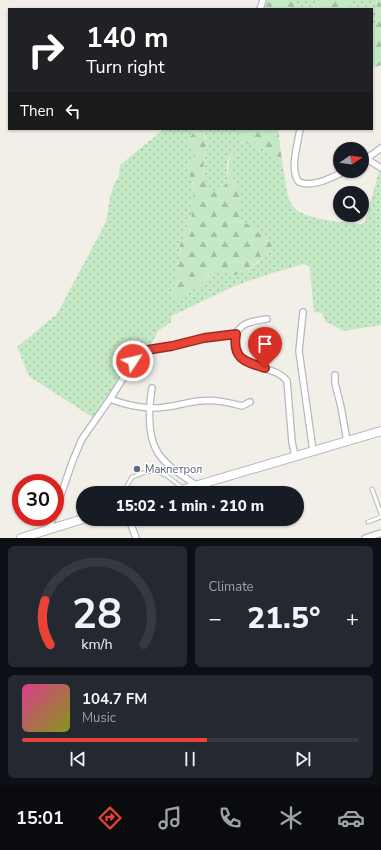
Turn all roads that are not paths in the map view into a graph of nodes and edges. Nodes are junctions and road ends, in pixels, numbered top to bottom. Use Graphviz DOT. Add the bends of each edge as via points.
graph roads {
  1 [pos="300,130"];
  2 [pos="381,148"];
  3 [pos="369,156"];
  4 [pos="369,162"];
  5 [pos="381,168"];
  6 [pos="333,176"];
  7 [pos="303,312"];
  8 [pos="267,319"];
  9 [pos="236,334"];
  10 [pos="335,375"];
  11 [pos="152,388"];
  12 [pos="110,399"];
  13 [pos="250,402"];
  14 [pos="149,408"];
  15 [pos="381,431"];
  16 [pos="347,441"];
  17 [pos="313,451"];
  18 [pos="295,456"];
  19 [pos="64,484"];
  20 [pos="127,486"];
  21 [pos="180,486"];
  22 [pos="197,486"];
  23 [pos="372,489"];
  24 [pos="381,514"];
  25 [pos="381,517"];
  26 [pos="76,521"];
  27 [pos="368,522"];
  28 [pos="50,526"];
  29 [pos="132,526"];
  30 [pos="49,529"];
  31 [pos="381,533"];
  32 [pos="21,538"];
  33 [pos="136,538"];
  34 [pos="365,538"];
  1 -- 6 [label="street" via="295,167 300,182 307,184"];
  2 -- 3 [label="street"];
  4 -- 5 [label="street"];
  7 -- 17 [label="street" via="300,351"];
  8 -- 9 [label="street" via="244,324"];
  9 -- 12 [label="street" via="141,351"];
  9 -- 18 [label="street" via="234,344 238,356 246,362 283,376 287,381"];
  10 -- 16 [label="street"];
  11 -- 14 [label="street"];
  12 -- 14 [label="street"];
  12 -- 19 [label="street" via="82,439"];
  13 -- 14 [label="street" via="242,406 199,401"];
  14 -- 22 [label="street" via="154,444 159,454"];
  15 -- 16 [label="street"];
  16 -- 17 [label="street"];
  17 -- 18 [label="street"];
  18 -- 22 [label="street"];
  20 -- 21 [label="lane" via="132,478 157,472"];
  23 -- 24 [label="lane"];
  25 -- 27 [label="lane"];
  26 -- 30 [label="street"];
  28 -- 30 [label="street"];
  29 -- 33 [label="street"];
  30 -- 32 [label="street"];
  31 -- 34 [label="street"];
}
